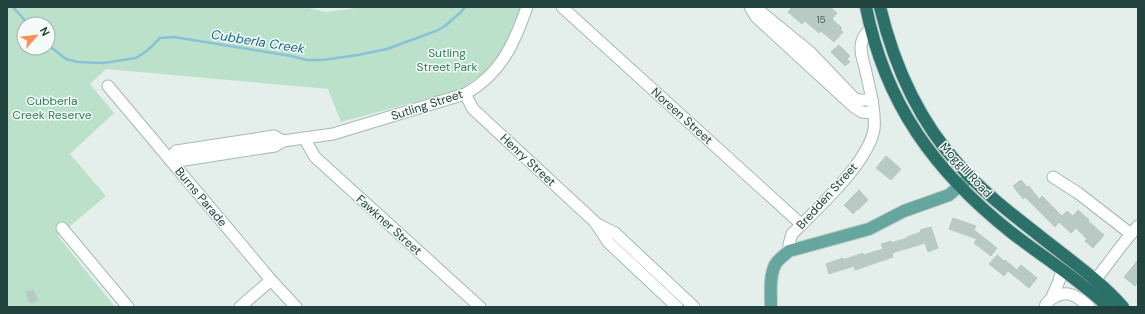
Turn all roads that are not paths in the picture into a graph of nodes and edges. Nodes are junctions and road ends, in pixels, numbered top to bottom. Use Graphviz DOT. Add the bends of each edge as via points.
graph roads {
  1 [pos="527,7"];
  2 [pos="562,7"];
  3 [pos="751,7"];
  4 [pos="866,7"];
  5 [pos="880,7"];
  6 [pos="870,29"];
  7 [pos="108,86"];
  8 [pos="465,94"];
  9 [pos="872,100"];
  10 [pos="873,113"];
  11 [pos="304,138"];
  12 [pos="170,160"];
  13 [pos="970,177"];
  14 [pos="1053,177"];
  15 [pos="959,187"];
  16 [pos="594,222"];
  17 [pos="802,225"];
  18 [pos="62,228"];
  19 [pos="1134,230"];
  20 [pos="789,251"];
  21 [pos="1062,270"];
  22 [pos="271,280"];
  23 [pos="1095,280"];
  24 [pos="1048,303"];
  25 [pos="128,307"];
  26 [pos="240,307"];
  27 [pos="296,307"];
  28 [pos="480,307"];
  29 [pos="677,307"];
  30 [pos="694,307"];
  31 [pos="771,307"];
  32 [pos="1089,307"];
  33 [pos="1108,307"];
  34 [pos="1123,307"];
  1 -- 8 [label="street, Sutling Street" via="508,52 495,70"];
  2 -- 17 [label="street, Noreen Street"];
  3 -- 9 [label="street" via="801,43 854,98"];
  3 -- 10 [label="street" via="756,17 854,107 862,112"];
  4 -- 6 [label="highway, Moggill Road"];
  5 -- 13 [label="highway, Moggill Road" via="895,59 911,95 937,138"];
  6 -- 9 [label="street, Bredden Street" via="863,38 861,50"];
  6 -- 15 [label="highway, Moggill Road" via="884,71 908,119 929,151"];
  7 -- 12 [label="street, Burns Parade"];
  8 -- 11 [label="street, Sutling Street" via="333,134"];
  8 -- 16 [label="street, Henry Street" via="473,109"];
  9 -- 10 [label="street, Bredden Street"];
  10 -- 17 [label="street, Bredden Street" via="874,128 866,150 845,180"];
  11 -- 12 [label="street, Sutling Street" via="283,141 275,146 178,162"];
  11 -- 28 [label="street, Fawkner Street" via="315,157"];
  12 -- 22 [label="street, Burns Parade"];
  13 -- 15 [label="main road"];
  13 -- 23 [label="highway, Moggill Road" via="1025,225"];
  14 -- 19 [label="street"];
  15 -- 20 [label="main road" via="946,196 904,211 869,229"];
  15 -- 21 [label="highway, Moggill Road"];
  16 -- 29 [label="street, Henry Street" via="608,242"];
  16 -- 30 [label="street, Henry Street" via="615,232"];
  17 -- 20 [label="street, Bredden Street" via="792,234"];
  18 -- 25 [label="street"];
  19 -- 23 [label="street"];
  20 -- 31 [label="main road" via="775,264 770,286"];
  21 -- 24 [label="street"];
  21 -- 33 [label="highway, Moggill Road"];
  22 -- 26 [label="street"];
  22 -- 27 [label="street, Burns Parade"];
  23 -- 34 [label="highway, Moggill Road"];
  24 -- 32 [label="street" via="1068,294"];
}
